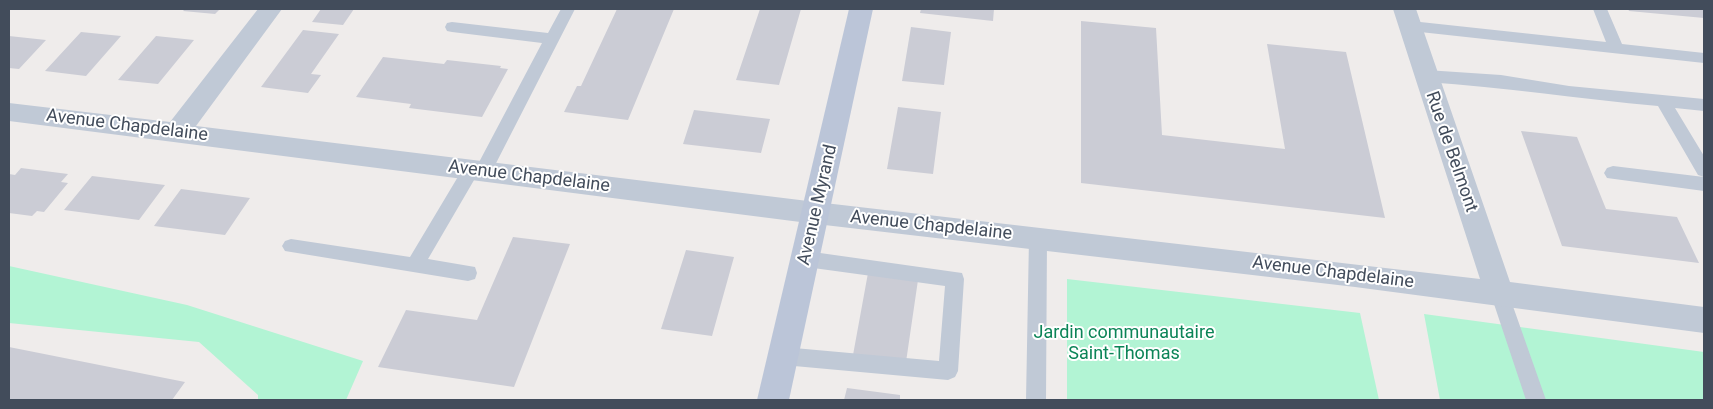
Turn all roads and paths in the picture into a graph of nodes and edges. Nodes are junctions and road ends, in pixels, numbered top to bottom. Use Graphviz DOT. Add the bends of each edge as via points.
graph roads {
  1 [pos="270,9"];
  2 [pos="568,9"];
  3 [pos="861,9"];
  4 [pos="1600,9"];
  5 [pos="1408,18"];
  6 [pos="452,28"];
  7 [pos="552,39"];
  8 [pos="1616,47"];
  9 [pos="1704,58"];
  10 [pos="1426,76"];
  11 [pos="1663,101"];
  12 [pos="1704,105"];
  13 [pos="9,112"];
  14 [pos="178,132"];
  15 [pos="477,170"];
  16 [pos="1704,170"];
  17 [pos="1613,174"];
  18 [pos="1704,184"];
  19 [pos="816,213"];
  20 [pos="1038,238"];
  21 [pos="291,246"];
  22 [pos="806,259"];
  23 [pos="415,265"];
  24 [pos="468,273"];
  25 [pos="1500,295"];
  26 [pos="1704,320"];
  27 [pos="783,356"];
  28 [pos="773,400"];
  29 [pos="1036,400"];
  30 [pos="1536,400"];
  1 -- 14 [label="street"];
  2 -- 7 [label="lane"];
  3 -- 19 [label="street, Avenue Myrand"];
  4 -- 8 [label="lane"];
  5 -- 8 [label="lane"];
  5 -- 10 [label="street, Rue de Belmont"];
  6 -- 7 [label="lane"];
  7 -- 15 [label="lane"];
  8 -- 9 [label="lane"];
  10 -- 11 [label="lane"];
  10 -- 25 [label="street, Rue de Belmont"];
  11 -- 12 [label="lane"];
  11 -- 16 [label="lane"];
  13 -- 14 [label="street, Avenue Chapdelaine"];
  14 -- 15 [label="street, Avenue Chapdelaine"];
  15 -- 19 [label="street, Avenue Chapdelaine"];
  15 -- 23 [label="lane"];
  17 -- 18 [label="lane"];
  19 -- 20 [label="street, Avenue Chapdelaine"];
  19 -- 22 [label="street, Avenue Myrand"];
  20 -- 25 [label="street, Avenue Chapdelaine"];
  20 -- 29 [label="lane"];
  21 -- 23 [label="lane"];
  22 -- 27 [label="street, Avenue Myrand"];
  22 -- 27 [label="lane" via="955,279 948,371"];
  23 -- 24 [label="lane"];
  25 -- 26 [label="street, Avenue Chapdelaine"];
  25 -- 30 [label="lane"];
  27 -- 28 [label="street, Avenue Myrand"];
}
